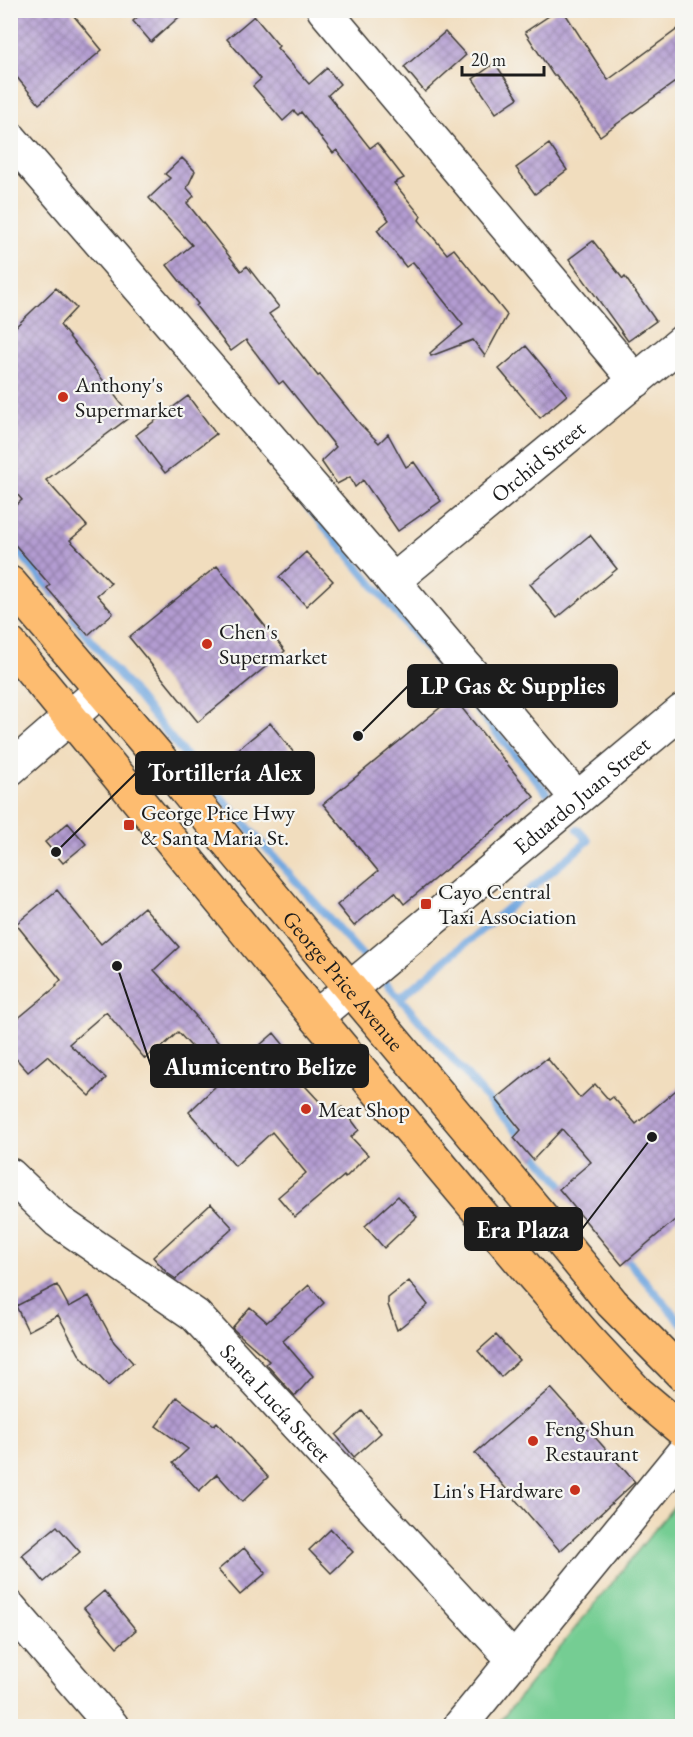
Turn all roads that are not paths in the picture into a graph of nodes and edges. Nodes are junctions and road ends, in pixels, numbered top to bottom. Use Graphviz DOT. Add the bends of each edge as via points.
graph roads {
  1 [pos="324,10"];
  2 [pos="10,138"];
  3 [pos="682,342"];
  4 [pos="636,381"];
  5 [pos="393,581"];
  6 [pos="10,583"];
  7 [pos="10,644"];
  8 [pos="100,691"];
  9 [pos="682,711"];
  10 [pos="70,716"];
  11 [pos="10,769"];
  12 [pos="578,798"];
  13 [pos="351,988"];
  14 [pos="316,1017"];
  15 [pos="10,1175"];
  16 [pos="682,1374"];
  17 [pos="682,1430"];
  18 [pos="682,1454"];
  19 [pos="16,1625"];
  20 [pos="515,1661"];
  21 [pos="112,1726"];
  22 [pos="460,1726"];
  1 -- 4 [label="street"];
  2 -- 5 [label="street"];
  3 -- 4 [label="street, Orchid Street"];
  4 -- 5 [label="street, Orchid Street"];
  5 -- 12 [label="street"];
  6 -- 8 [label="main road, George Price Avenue"];
  7 -- 10 [label="main road, George Price Avenue"];
  8 -- 10 [label="street"];
  8 -- 13 [label="main road, George Price Avenue"];
  9 -- 12 [label="street, Eduardo Juan Street"];
  10 -- 11 [label="street"];
  10 -- 14 [label="main road, George Price Avenue"];
  12 -- 13 [label="street, Eduardo Juan Street"];
  13 -- 14 [label="street, Eduardo Juan Street"];
  13 -- 16 [label="main road, George Price Avenue" via="612,1304"];
  14 -- 17 [label="main road, George Price Avenue" via="588,1340 637,1392"];
  15 -- 20 [label="street, Santa Lucía Street" via="58,1221 195,1315"];
  18 -- 20 [label="street"];
  19 -- 21 [label="street"];
  20 -- 22 [label="street"];
}
